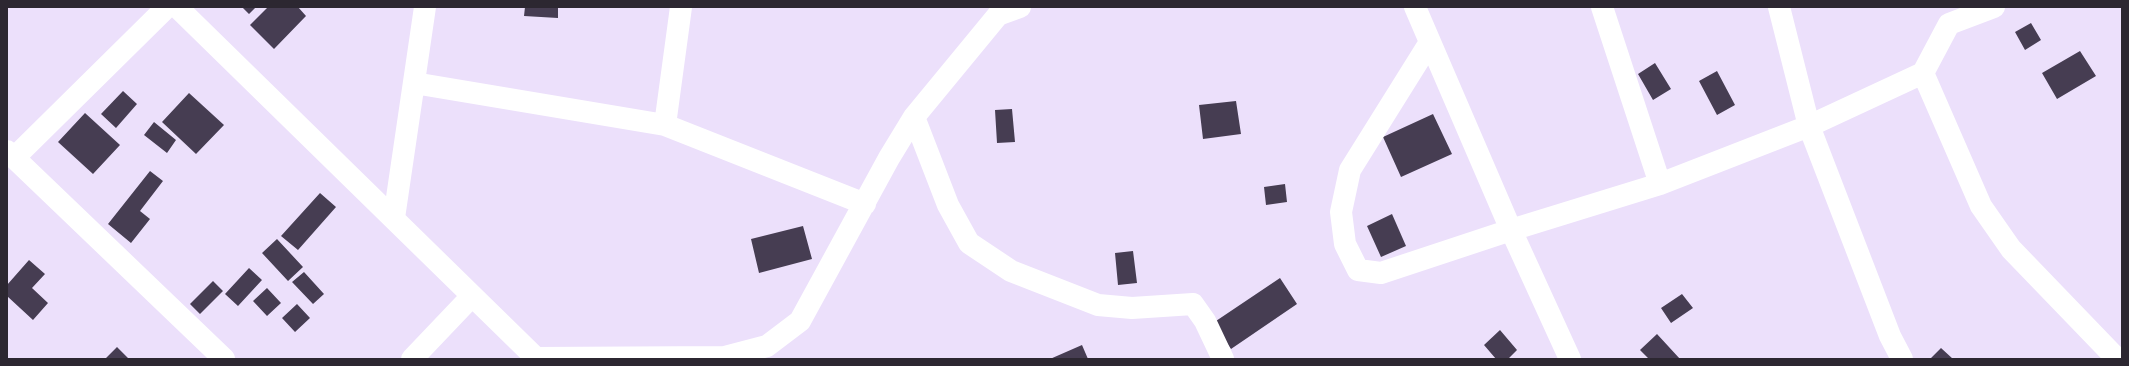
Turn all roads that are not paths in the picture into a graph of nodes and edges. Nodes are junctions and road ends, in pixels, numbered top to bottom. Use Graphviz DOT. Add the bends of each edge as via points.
graph roads {
  1 [pos="167,7"];
  2 [pos="177,7"];
  3 [pos="425,7"];
  4 [pos="681,7"];
  5 [pos="1020,7"];
  6 [pos="1416,7"];
  7 [pos="1602,7"];
  8 [pos="1779,7"];
  9 [pos="1994,7"];
  10 [pos="998,11"];
  11 [pos="1947,16"];
  12 [pos="1430,42"];
  13 [pos="1923,74"];
  14 [pos="414,83"];
  15 [pos="914,117"];
  16 [pos="665,125"];
  17 [pos="1809,126"];
  18 [pos="10,155"];
  19 [pos="1660,184"];
  20 [pos="865,204"];
  21 [pos="394,218"];
  22 [pos="1511,230"];
  23 [pos="472,296"];
  24 [pos="224,359"];
  25 [pos="412,359"];
  26 [pos="537,359"];
  27 [pos="1223,359"];
  28 [pos="1570,359"];
  29 [pos="1902,359"];
  30 [pos="2116,359"];
  1 -- 18 [label="street"];
  2 -- 21 [label="street"];
  3 -- 14 [label="street"];
  4 -- 16 [label="street"];
  5 -- 10 [label="street"];
  6 -- 12 [label="street"];
  7 -- 19 [label="street"];
  8 -- 17 [label="street"];
  9 -- 11 [label="street"];
  10 -- 15 [label="street"];
  11 -- 13 [label="street"];
  12 -- 22 [label="street"];
  12 -- 22 [label="street" via="1350,170 1341,212 1345,244 1358,270 1381,273"];
  13 -- 17 [label="street"];
  13 -- 30 [label="street" via="1981,206 2011,249"];
  14 -- 16 [label="street"];
  14 -- 21 [label="street"];
  15 -- 20 [label="street"];
  15 -- 27 [label="street" via="948,204 969,243 1011,271 1098,305 1132,308 1192,304 1205,320"];
  16 -- 20 [label="street"];
  17 -- 19 [label="street"];
  17 -- 29 [label="street" via="1890,336"];
  18 -- 24 [label="street"];
  19 -- 22 [label="street"];
  20 -- 26 [label="street" via="800,321 767,346 725,357"];
  21 -- 23 [label="street"];
  22 -- 28 [label="street"];
  23 -- 25 [label="street"];
  23 -- 26 [label="street"];
}
